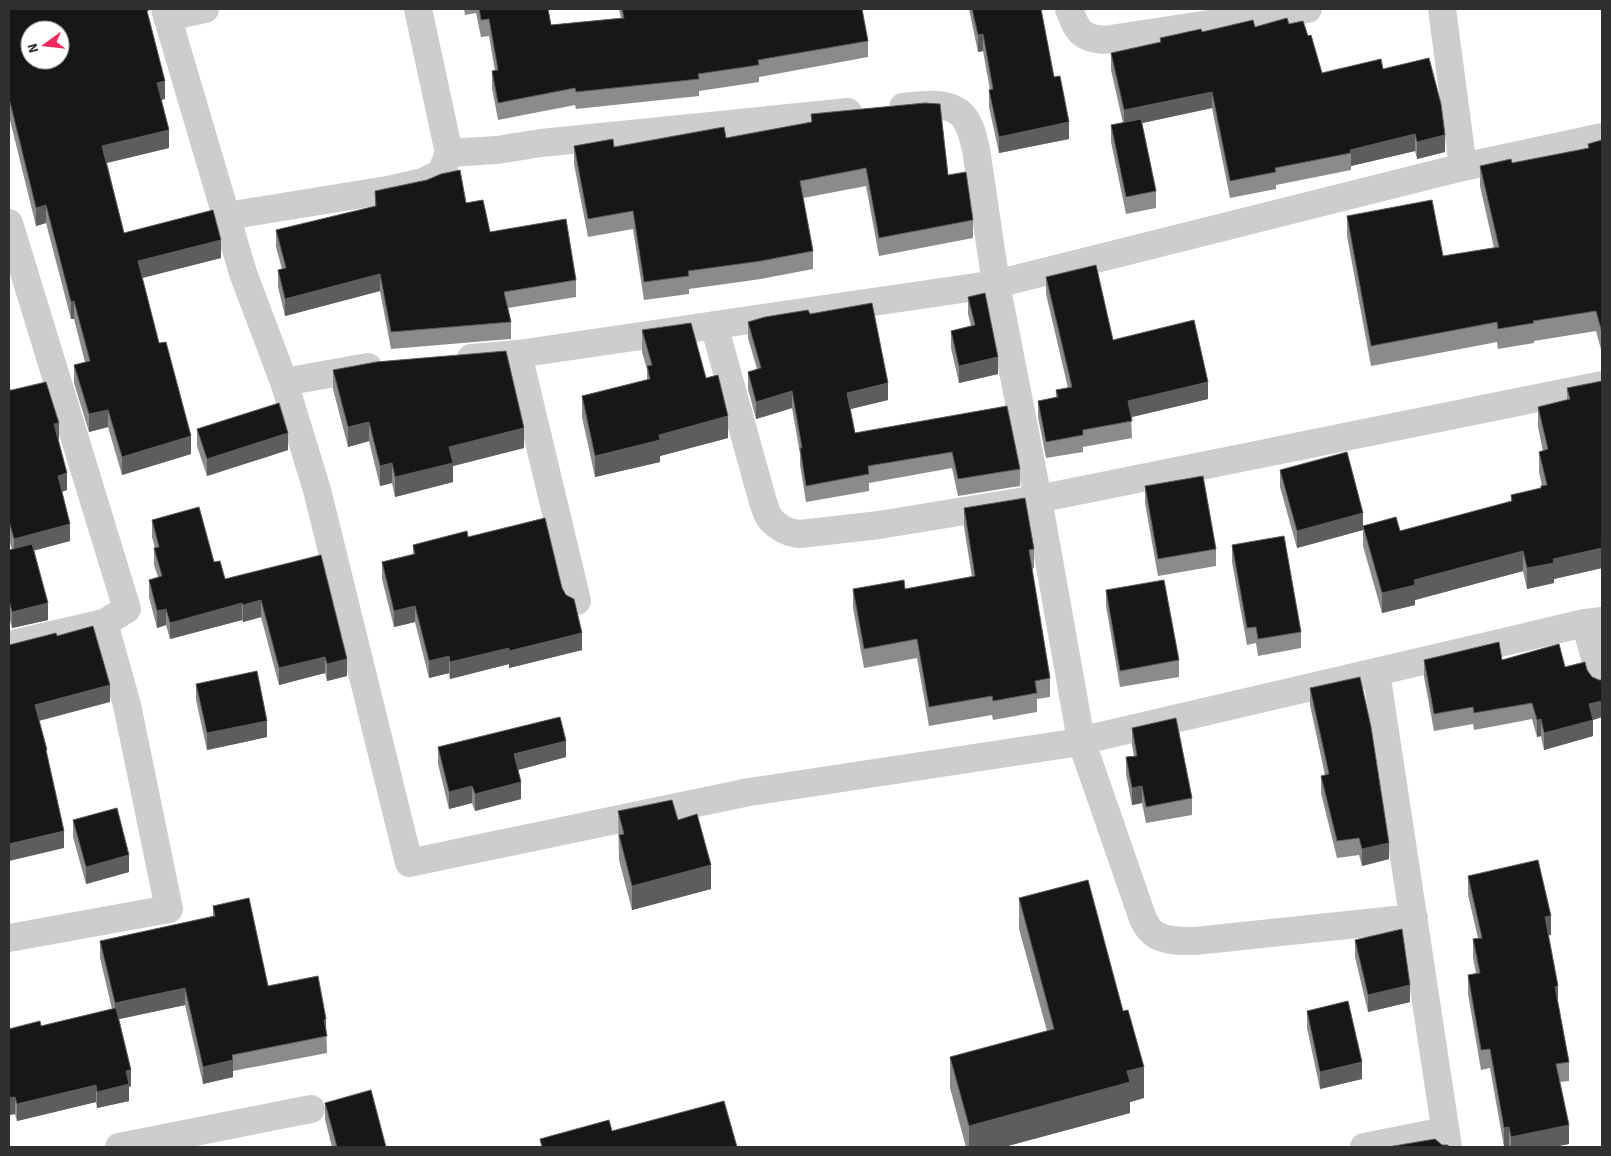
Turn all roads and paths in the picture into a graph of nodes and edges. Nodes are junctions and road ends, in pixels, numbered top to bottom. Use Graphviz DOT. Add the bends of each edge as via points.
graph roads {
  1 [pos="205,9"];
  2 [pos="418,9"];
  3 [pos="1069,9"];
  4 [pos="1308,9"];
  5 [pos="1442,9"];
  6 [pos="166,13"];
  7 [pos="1244,14"];
  8 [pos="1602,137"];
  9 [pos="449,153"];
  10 [pos="1463,167"];
  11 [pos="226,216"];
  12 [pos="9,223"];
  13 [pos="996,284"];
  14 [pos="714,325"];
  15 [pos="518,354"];
  16 [pos="451,360"];
  17 [pos="393,364"];
  18 [pos="284,382"];
  19 [pos="1602,385"];
  20 [pos="1038,499"];
  21 [pos="577,601"];
  22 [pos="104,622"];
  23 [pos="1594,622"];
  24 [pos="9,645"];
  25 [pos="1376,672"];
  26 [pos="1602,682"];
  27 [pos="1081,740"];
  28 [pos="1414,918"];
  29 [pos="9,938"];
  30 [pos="311,1109"];
  31 [pos="1446,1139"];
  32 [pos="196,1140"];
  33 [pos="118,1147"];
  34 [pos="1364,1147"];
  1 -- 6 [label="street"];
  2 -- 9 [label="street"];
  3 -- 7 [label="street" via="1079,30 1091,39 1104,40"];
  4 -- 7 [label="street"];
  5 -- 10 [label="street"];
  6 -- 11 [label="street"];
  8 -- 10 [label="street"];
  9 -- 11 [label="street" via="441,173 423,182"];
  9 -- 13 [label="street" via="925,105 942,106 962,116 971,131"];
  10 -- 13 [label="street"];
  11 -- 18 [label="street" via="243,273"];
  12 -- 22 [label="street" via="47,382 127,609"];
  13 -- 14 [label="street"];
  13 -- 20 [label="street"];
  14 -- 15 [label="street"];
  14 -- 20 [label="street" via="763,502 769,517 789,533 878,525"];
  15 -- 16 [label="street"];
  15 -- 21 [label="street"];
  17 -- 18 [label="street"];
  18 -- 27 [label="street" via="317,490 409,863 749,792"];
  19 -- 20 [label="street"];
  20 -- 27 [label="street"];
  22 -- 24 [label="street"];
  22 -- 29 [label="street" via="127,705 169,910"];
  23 -- 25 [label="street"];
  23 -- 26 [label="street"];
  25 -- 27 [label="street"];
  25 -- 28 [label="street"];
  27 -- 28 [label="street" via="1144,919 1150,931 1159,936 1176,941 1195,941"];
  28 -- 31 [label="street"];
  30 -- 32 [label="street"];
  31 -- 34 [label="street"];
  32 -- 33 [label="street"];
}
